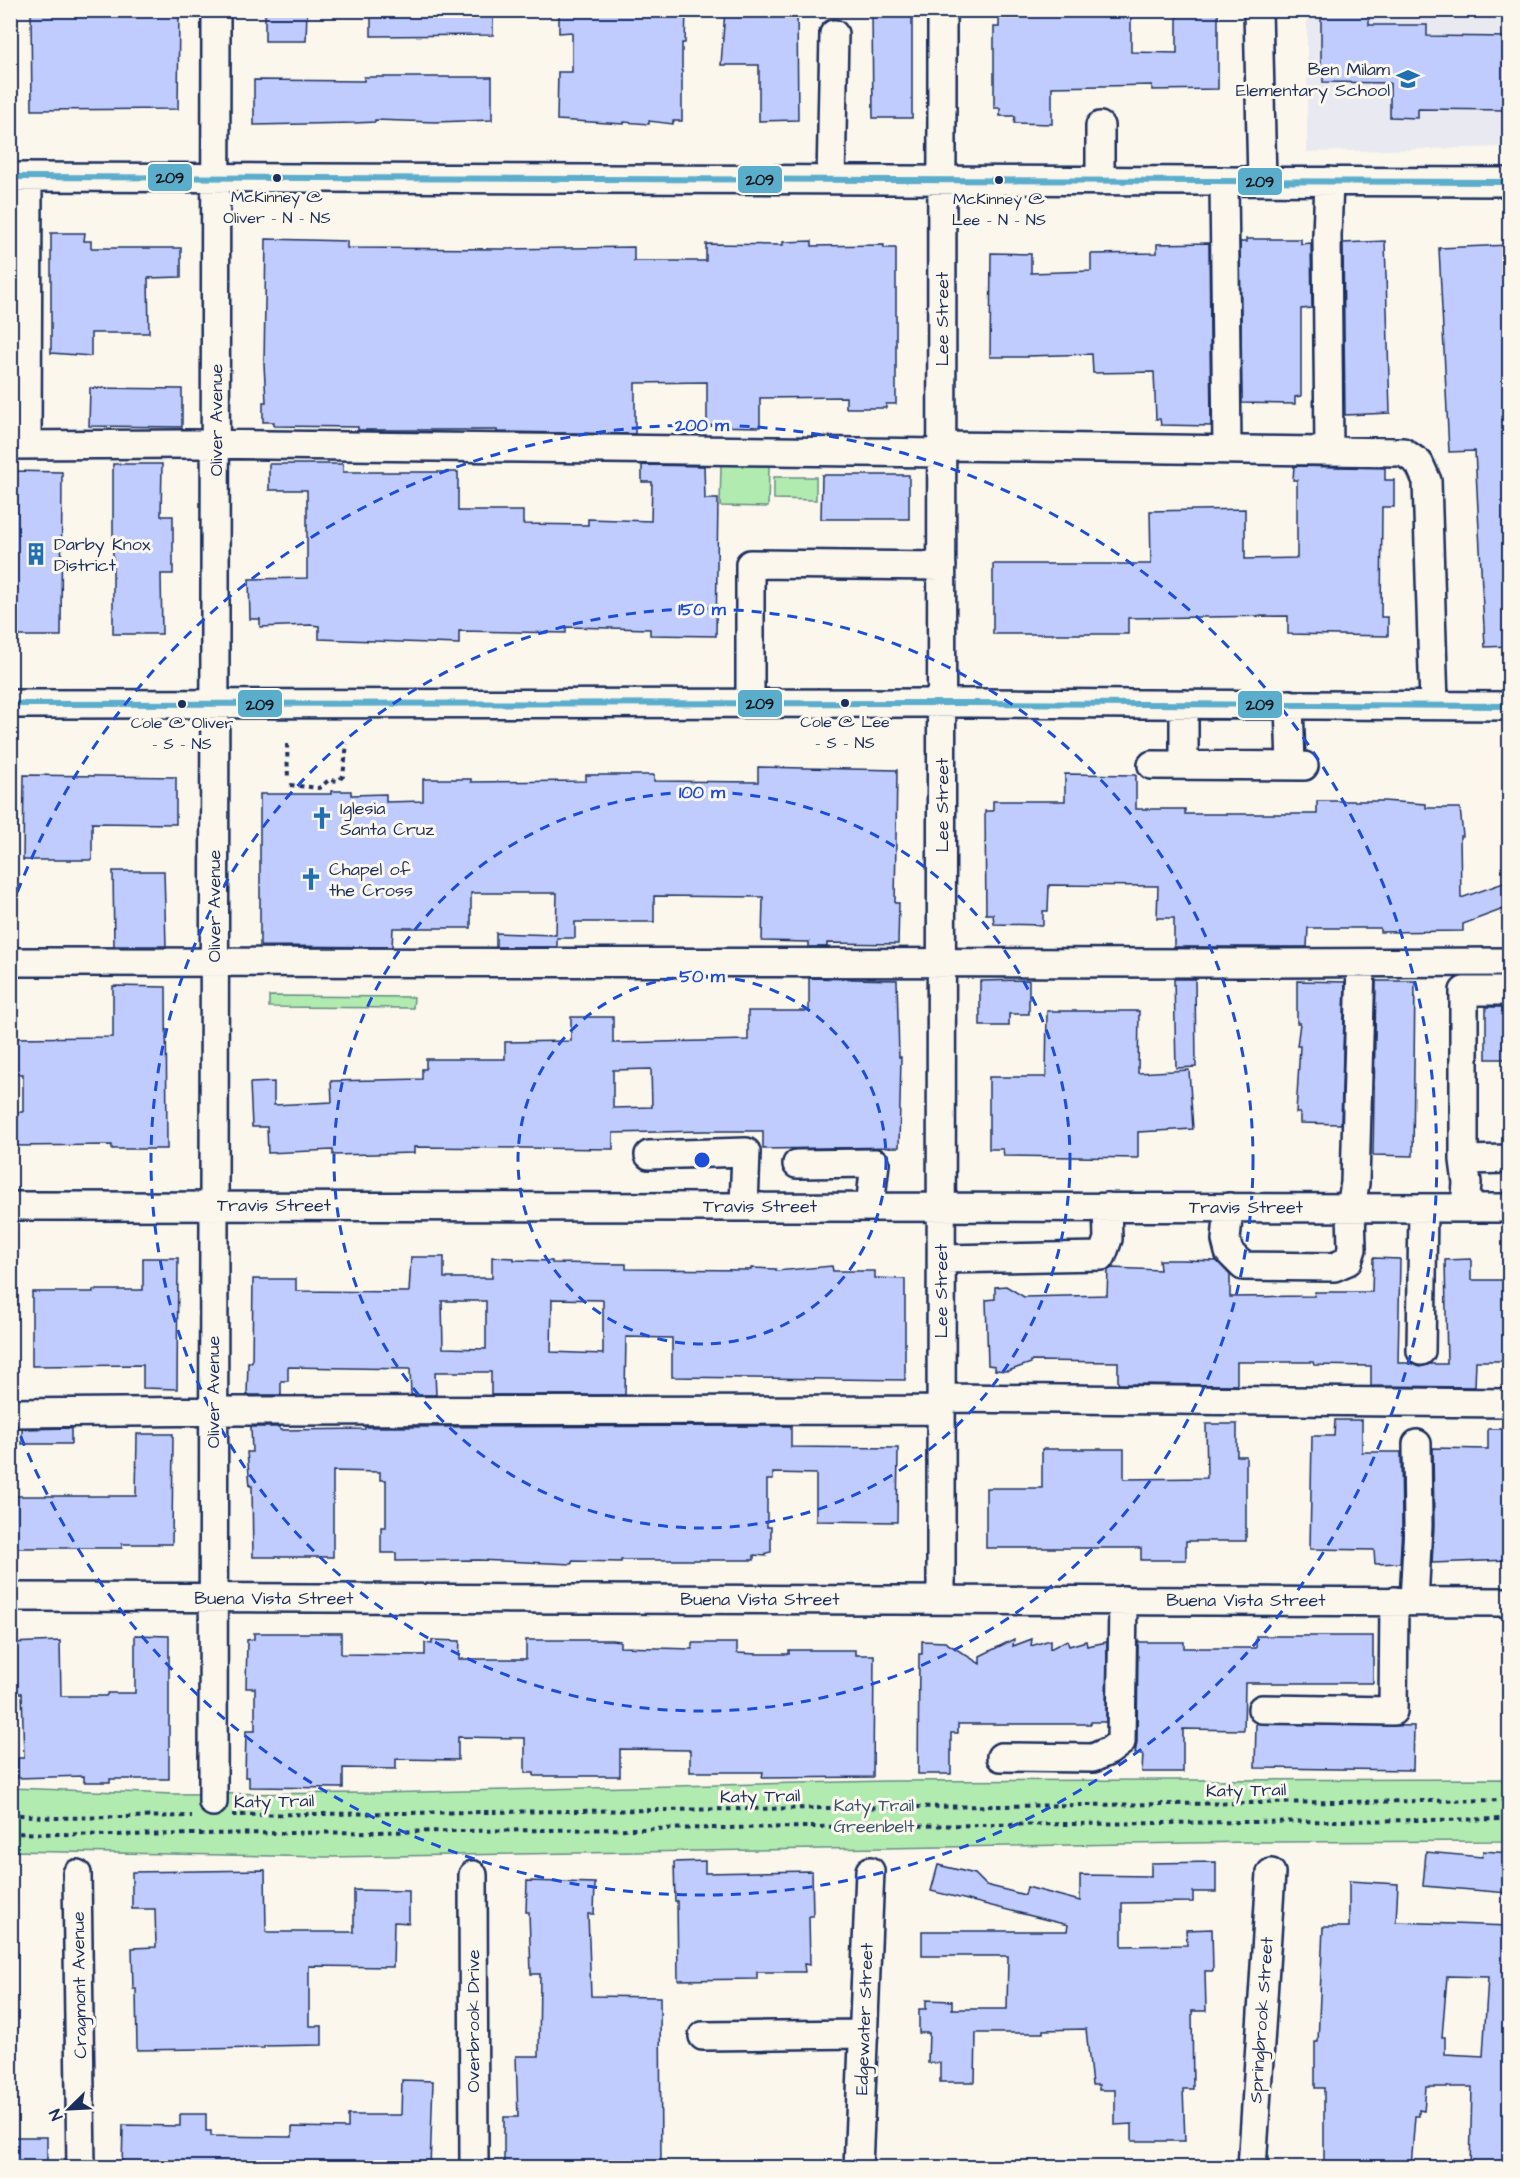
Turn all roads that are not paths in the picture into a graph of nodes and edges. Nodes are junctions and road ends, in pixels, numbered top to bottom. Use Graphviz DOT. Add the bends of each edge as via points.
graph roads {
  1 [pos="216,10"];
  2 [pos="942,10"];
  3 [pos="1258,10"];
  4 [pos="834,34"];
  5 [pos="1100,126"];
  6 [pos="19,177"];
  7 [pos="216,177"];
  8 [pos="831,180"];
  9 [pos="942,180"];
  10 [pos="1100,181"];
  11 [pos="1224,181"];
  12 [pos="1262,181"];
  13 [pos="1329,181"];
  14 [pos="1509,182"];
  15 [pos="215,444"];
  16 [pos="19,445"];
  17 [pos="942,449"];
  18 [pos="1227,449"];
  19 [pos="1329,451"];
  20 [pos="942,566"];
  21 [pos="942,703"];
  22 [pos="10,704"];
  23 [pos="750,704"];
  24 [pos="1185,704"];
  25 [pos="1289,704"];
  26 [pos="1434,704"];
  27 [pos="215,705"];
  28 [pos="1509,706"];
  29 [pos="1152,765"];
  30 [pos="1184,765"];
  31 [pos="10,962"];
  32 [pos="942,962"];
  33 [pos="1509,962"];
  34 [pos="214,963"];
  35 [pos="1361,963"];
  36 [pos="1509,992"];
  37 [pos="649,1155"];
  38 [pos="1509,1159"];
  39 [pos="1464,1160"];
  40 [pos="797,1164"];
  41 [pos="214,1205"];
  42 [pos="10,1206"];
  43 [pos="744,1206"];
  44 [pos="870,1206"];
  45 [pos="942,1207"];
  46 [pos="1107,1207"];
  47 [pos="1229,1207"];
  48 [pos="1351,1208"];
  49 [pos="1423,1208"];
  50 [pos="1465,1208"];
  51 [pos="1509,1208"];
  52 [pos="942,1259"];
  53 [pos="1421,1351"];
  54 [pos="1509,1403"];
  55 [pos="941,1404"];
  56 [pos="213,1411"];
  57 [pos="10,1413"];
  58 [pos="1417,1444"];
  59 [pos="10,1597"];
  60 [pos="213,1598"];
  61 [pos="941,1599"];
  62 [pos="1123,1600"];
  63 [pos="1404,1601"];
  64 [pos="1509,1602"];
  65 [pos="1262,1709"];
  66 [pos="1001,1757"];
  67 [pos="213,1811"];
  68 [pos="870,1870"];
  69 [pos="1270,1873"];
  70 [pos="77,1874"];
  71 [pos="473,1875"];
  72 [pos="864,2034"];
  73 [pos="703,2036"];
  74 [pos="81,2168"];
  75 [pos="474,2168"];
  76 [pos="858,2168"];
  77 [pos="1252,2168"];
  1 -- 7 [label="street, Oliver Avenue"];
  2 -- 9 [label="street, Lee Street"];
  3 -- 12 [label="street"];
  4 -- 8 [label="street"];
  5 -- 10 [label="street"];
  6 -- 7 [label="street"];
  6 -- 16 [label="street"];
  7 -- 8 [label="street"];
  7 -- 15 [label="street, Oliver Avenue"];
  8 -- 9 [label="street"];
  9 -- 10 [label="street"];
  9 -- 17 [label="street, Lee Street"];
  10 -- 11 [label="street"];
  11 -- 12 [label="street"];
  11 -- 18 [label="street"];
  12 -- 13 [label="street"];
  13 -- 14 [label="street"];
  13 -- 19 [label="street"];
  15 -- 16 [label="street"];
  15 -- 17 [label="street"];
  15 -- 27 [label="street, Oliver Avenue"];
  17 -- 18 [label="street"];
  17 -- 20 [label="street, Lee Street"];
  18 -- 19 [label="street"];
  19 -- 26 [label="street" via="1403,452 1412,456 1424,472"];
  20 -- 21 [label="street, Lee Street"];
  20 -- 23 [label="street" via="750,564"];
  21 -- 23 [label="street"];
  21 -- 24 [label="street"];
  21 -- 32 [label="street, Lee Street"];
  22 -- 27 [label="street"];
  23 -- 27 [label="street"];
  24 -- 25 [label="street"];
  24 -- 30 [label="street"];
  25 -- 26 [label="street"];
  25 -- 30 [label="street" via="1297,766"];
  26 -- 28 [label="street"];
  27 -- 34 [label="street, Oliver Avenue"];
  29 -- 30 [label="street"];
  31 -- 34 [label="street"];
  32 -- 34 [label="street"];
  32 -- 35 [label="street"];
  32 -- 45 [label="street, Lee Street"];
  33 -- 35 [label="street"];
  34 -- 41 [label="street, Oliver Avenue"];
  35 -- 48 [label="street"];
  36 -- 39 [label="street" via="1464,991"];
  37 -- 43 [label="street" via="746,1152"];
  38 -- 39 [label="street"];
  39 -- 50 [label="street"];
  40 -- 44 [label="street" via="875,1163"];
  41 -- 42 [label="street, Travis Street"];
  41 -- 43 [label="street, Travis Street"];
  41 -- 56 [label="street, Oliver Avenue"];
  43 -- 44 [label="street, Travis Street"];
  44 -- 45 [label="street, Travis Street"];
  45 -- 46 [label="street, Travis Street"];
  45 -- 52 [label="street, Lee Street"];
  46 -- 47 [label="street, Travis Street"];
  46 -- 52 [label="street" via="1108,1239 1102,1256"];
  47 -- 48 [label="street, Travis Street"];
  47 -- 48 [label="street" via="1228,1252 1243,1266 1334,1268 1348,1261 1352,1249"];
  48 -- 49 [label="street, Travis Street"];
  49 -- 50 [label="street, Travis Street"];
  49 -- 53 [label="street"];
  50 -- 51 [label="street, Travis Street"];
  52 -- 55 [label="street, Lee Street"];
  54 -- 55 [label="street"];
  55 -- 56 [label="street"];
  55 -- 61 [label="street, Lee Street"];
  56 -- 57 [label="street"];
  56 -- 60 [label="street, Oliver Avenue"];
  58 -- 63 [label="street" via="1418,1526"];
  59 -- 60 [label="street, Buena Vista Street"];
  60 -- 61 [label="street, Buena Vista Street"];
  60 -- 67 [label="street, Oliver Avenue"];
  61 -- 62 [label="street, Buena Vista Street"];
  62 -- 63 [label="street, Buena Vista Street"];
  62 -- 66 [label="street" via="1121,1742 1093,1758"];
  63 -- 64 [label="street, Buena Vista Street"];
  63 -- 65 [label="street" via="1393,1711"];
  68 -- 72 [label="street, Edgewater Street"];
  69 -- 77 [label="street, Springbrook Street"];
  70 -- 74 [label="street, Cragmont Avenue"];
  71 -- 75 [label="street, Overbrook Drive"];
  72 -- 73 [label="street"];
  72 -- 76 [label="street, Edgewater Street"];
}
